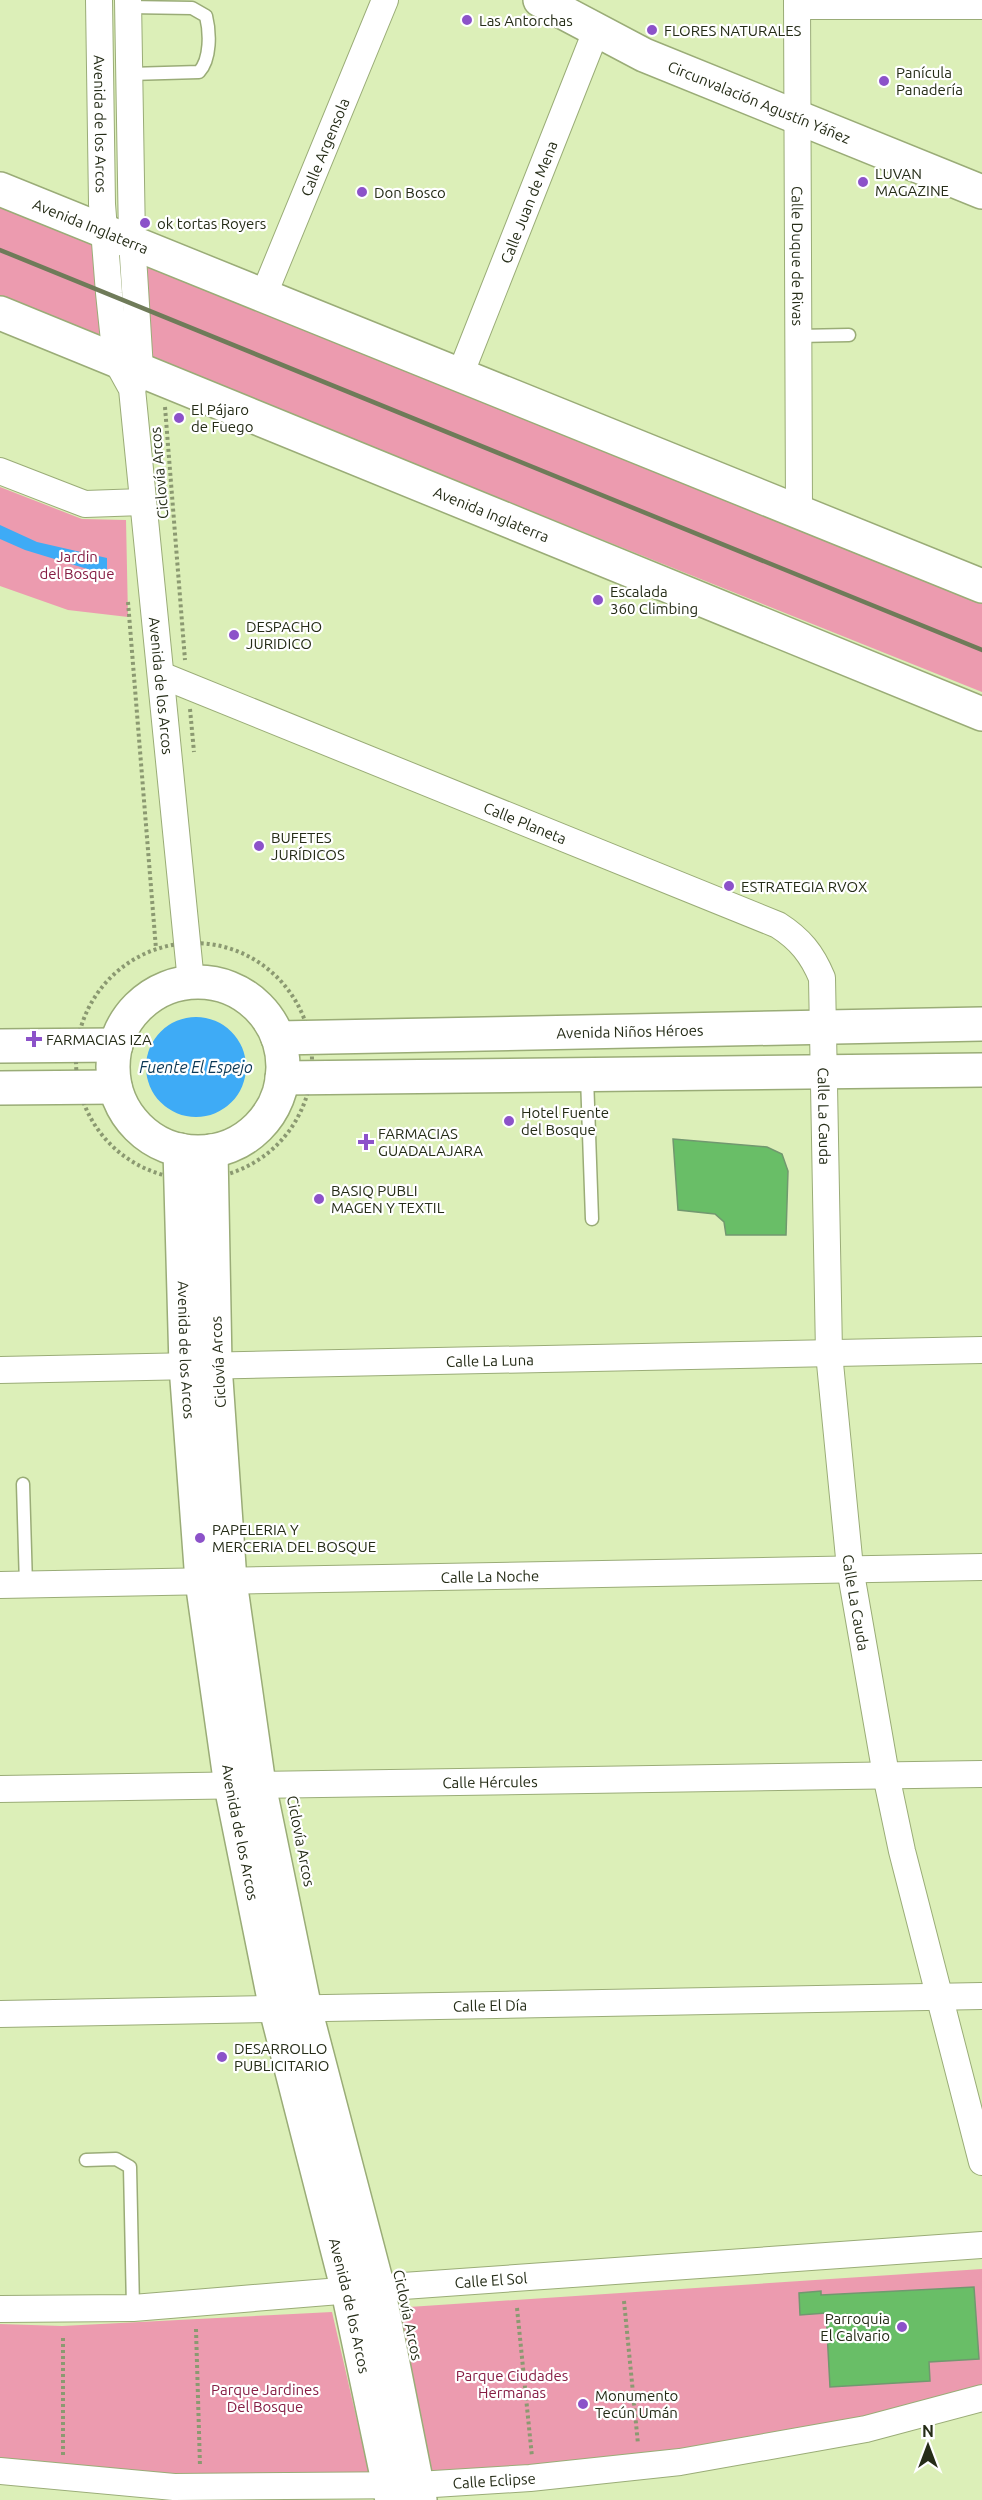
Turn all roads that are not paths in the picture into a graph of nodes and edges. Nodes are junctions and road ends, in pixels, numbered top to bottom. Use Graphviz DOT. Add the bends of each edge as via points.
graph roads {
  1 [pos="99,0"];
  2 [pos="384,0"];
  3 [pos="540,0"];
  4 [pos="797,3"];
  5 [pos="128,4"];
  6 [pos="982,6"];
  7 [pos="596,31"];
  8 [pos="130,74"];
  9 [pos="797,118"];
  10 [pos="0,189"];
  11 [pos="982,192"];
  12 [pos="118,235"];
  13 [pos="264,294"];
  14 [pos="0,313"];
  15 [pos="849,335"];
  16 [pos="798,336"];
  17 [pos="138,374"];
  18 [pos="460,375"];
  19 [pos="0,471"];
  20 [pos="143,502"];
  21 [pos="799,512"];
  22 [pos="982,586"];
  23 [pos="161,675"];
  24 [pos="982,714"];
  25 [pos="191,982"];
  26 [pos="982,1024"];
  27 [pos="823,1029"];
  28 [pos="278,1038"];
  29 [pos="116,1045"];
  30 [pos="0,1046"];
  31 [pos="982,1070"];
  32 [pos="824,1072"];
  33 [pos="587,1074"];
  34 [pos="297,1078"];
  35 [pos="115,1087"];
  36 [pos="0,1088"];
  37 [pos="205,1170"];
  38 [pos="592,1219"];
  39 [pos="982,1350"];
  40 [pos="829,1353"];
  41 [pos="200,1366"];
  42 [pos="0,1370"];
  43 [pos="22,1484"];
  44 [pos="982,1567"];
  45 [pos="850,1568"];
  46 [pos="216,1581"];
  47 [pos="0,1585"];
  48 [pos="26,1585"];
  49 [pos="982,1774"];
  50 [pos="886,1775"];
  51 [pos="245,1786"];
  52 [pos="0,1790"];
  53 [pos="982,1996"];
  54 [pos="940,1997"];
  55 [pos="291,2009"];
  56 [pos="0,2014"];
  57 [pos="86,2160"];
  58 [pos="982,2162"];
  59 [pos="982,2245"];
  60 [pos="363,2289"];
  61 [pos="133,2308"];
  62 [pos="0,2309"];
  63 [pos="982,2398"];
  64 [pos="0,2471"];
  65 [pos="405,2493"];
  1 -- 12 [label="street, Avenida de los Arcos"];
  2 -- 13 [label="street, Calle Argensola"];
  3 -- 7 [label="street, Circunvalación Agustín Yáñez"];
  4 -- 6 [label="street"];
  4 -- 9 [label="street, Calle Duque de Rivas"];
  5 -- 8 [label="street, Avenida de los Arcos"];
  5 -- 8 [label="lane" via="192,8 206,16 208,24 207,58 199,72"];
  7 -- 9 [label="street, Circunvalación Agustín Yáñez" via="692,76"];
  7 -- 18 [label="street, Calle Juan de Mena"];
  8 -- 12 [label="street, Avenida de los Arcos"];
  9 -- 11 [label="street, Circunvalación Agustín Yáñez"];
  9 -- 16 [label="street, Calle Duque de Rivas"];
  10 -- 12 [label="street, Avenida Inglaterra"];
  12 -- 13 [label="street, Avenida Inglaterra"];
  12 -- 17 [label="street, Avenida de los Arcos"];
  13 -- 18 [label="street, Avenida Inglaterra"];
  14 -- 17 [label="street, Avenida Inglaterra"];
  15 -- 16 [label="lane"];
  16 -- 21 [label="street, Calle Duque de Rivas"];
  17 -- 20 [label="street, Avenida de los Arcos"];
  17 -- 24 [label="street, Avenida Inglaterra"];
  18 -- 21 [label="street, Avenida Inglaterra"];
  19 -- 20 [label="street" via="85,504"];
  20 -- 23 [label="street, Avenida de los Arcos"];
  21 -- 22 [label="street, Avenida Inglaterra"];
  23 -- 25 [label="street, Avenida de los Arcos" via="204,940"];
  23 -- 27 [label="street, Calle Planeta" via="778,926 805,946 815,960 822,978"];
  25 -- 28 [label="street" via="213,984 244,996 268,1018"];
  25 -- 29 [label="street" via="148,998 131,1014"];
  26 -- 27 [label="street, Avenida Niños Héroes"];
  27 -- 28 [label="street, Avenida Niños Héroes"];
  27 -- 32 [label="street, Calle La Cauda"];
  28 -- 34 [label="street" via="283,1063"];
  29 -- 30 [label="street"];
  29 -- 35 [label="street"];
  31 -- 32 [label="street"];
  32 -- 33 [label="street"];
  32 -- 40 [label="street, Calle La Cauda"];
  33 -- 34 [label="street"];
  33 -- 38 [label="lane"];
  34 -- 37 [label="street" via="255,1130"];
  35 -- 36 [label="street"];
  35 -- 37 [label="street" via="132,1121"];
  37 -- 41 [label="street, Avenida de los Arcos"];
  39 -- 40 [label="street, Calle La Luna"];
  40 -- 41 [label="street, Calle La Luna"];
  40 -- 45 [label="street, Calle La Cauda"];
  41 -- 42 [label="street, Calle La Luna"];
  41 -- 46 [label="street, Avenida de los Arcos"];
  43 -- 48 [label="lane"];
  44 -- 45 [label="street, Calle La Noche"];
  45 -- 46 [label="street, Calle La Noche"];
  45 -- 50 [label="street, Calle La Cauda"];
  46 -- 48 [label="street, Calle La Noche"];
  46 -- 51 [label="street, Avenida de los Arcos"];
  47 -- 48 [label="street, Calle La Noche"];
  49 -- 50 [label="street, Calle Hércules"];
  50 -- 51 [label="street, Calle Hércules"];
  50 -- 54 [label="street, Calle La Cauda"];
  51 -- 52 [label="street, Calle Hércules"];
  51 -- 55 [label="street, Avenida de los Arcos"];
  53 -- 54 [label="street, Calle El Día"];
  54 -- 55 [label="street, Calle El Día"];
  54 -- 58 [label="street, Calle La Cauda"];
  55 -- 56 [label="street, Calle El Día"];
  55 -- 60 [label="street, Avenida de los Arcos"];
  57 -- 61 [label="lane" via="116,2159 130,2167"];
  59 -- 60 [label="street, Calle El Sol"];
  60 -- 61 [label="street, Calle El Sol"];
  60 -- 65 [label="street, Avenida de los Arcos"];
  61 -- 62 [label="street, Calle El Sol"];
  63 -- 65 [label="street, Calle Eclipse" via="866,2429 680,2462"];
  64 -- 65 [label="street, Calle Eclipse" via="174,2487"];
}
